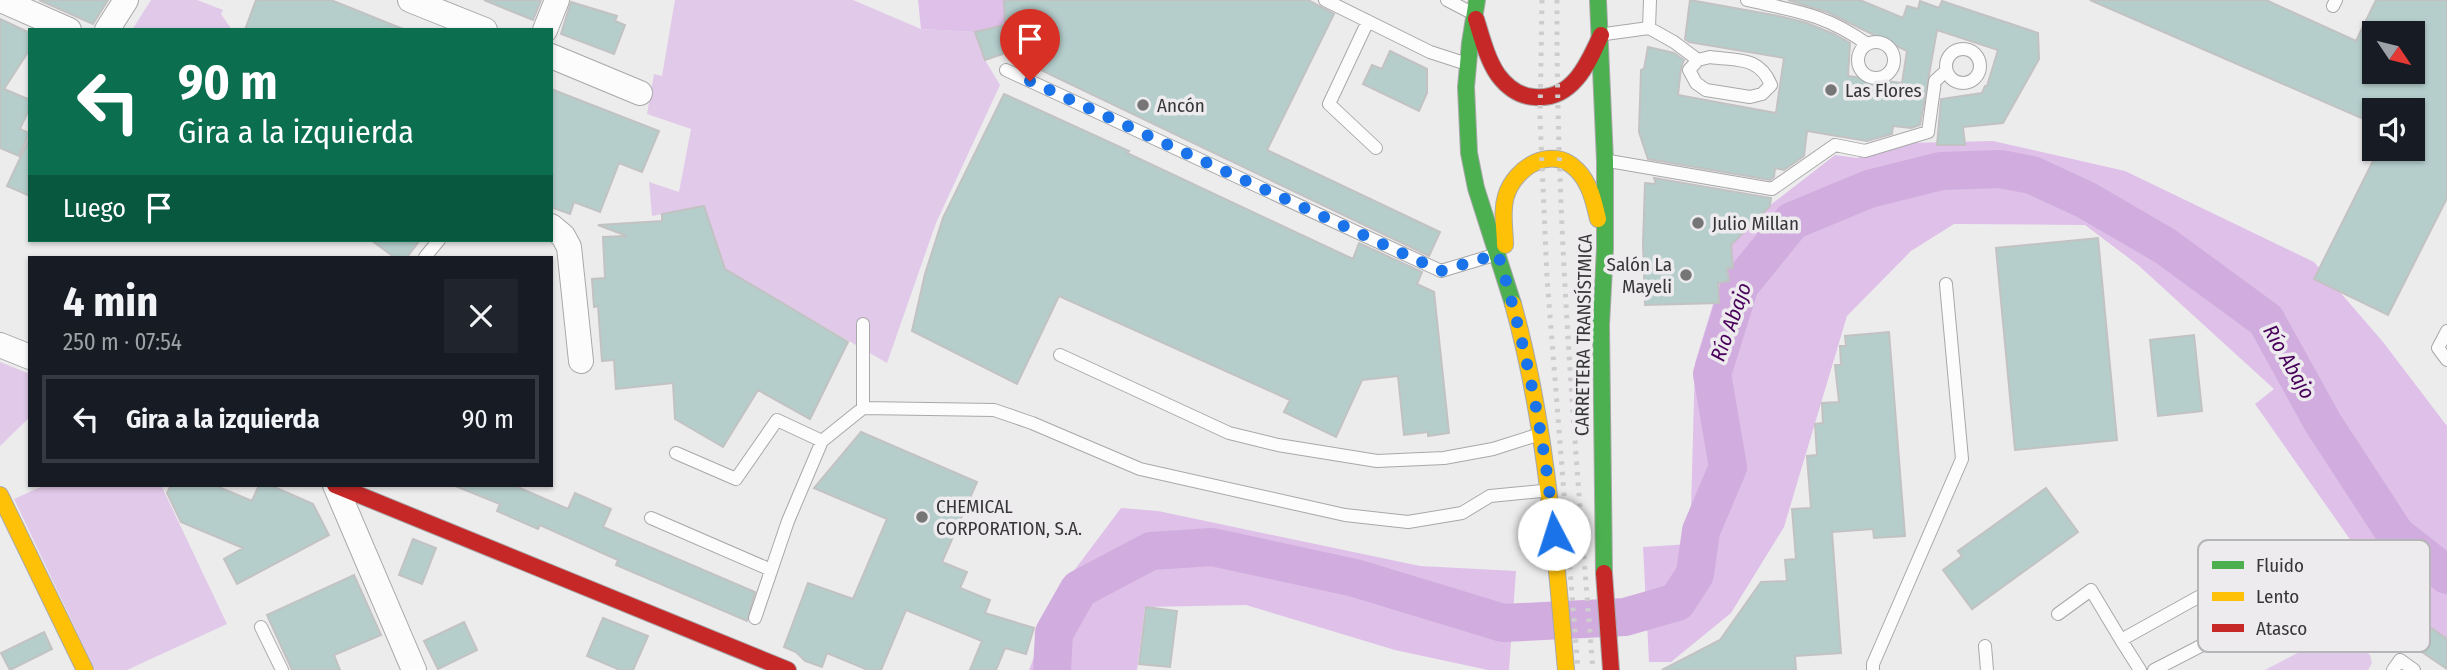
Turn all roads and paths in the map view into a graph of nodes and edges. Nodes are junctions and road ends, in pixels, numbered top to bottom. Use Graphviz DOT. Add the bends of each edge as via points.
graph roads {
  1 [pos="1,0"];
  2 [pos="126,0"];
  3 [pos="410,0"];
  4 [pos="557,0"];
  5 [pos="1325,0"];
  6 [pos="1447,0"];
  7 [pos="1598,0"];
  8 [pos="1650,0"];
  9 [pos="1748,0"];
  10 [pos="1475,7"];
  11 [pos="1368,21"];
  12 [pos="64,28"];
  13 [pos="108,28"];
  14 [pos="480,28"];
  15 [pos="546,28"];
  16 [pos="1649,29"];
  17 [pos="1601,35"];
  18 [pos="1867,44"];
  19 [pos="553,58"];
  20 [pos="1698,60"];
  21 [pos="1467,65"];
  22 [pos="1006,70"];
  23 [pos="1946,71"];
  24 [pos="640,93"];
  25 [pos="1376,148"];
  26 [pos="1605,160"];
  27 [pos="553,228"];
  28 [pos="437,242"];
  29 [pos="1605,248"];
  30 [pos="1498,254"];
  31 [pos="426,256"];
  32 [pos="1946,284"];
  33 [pos="1507,285"];
  34 [pos="863,324"];
  35 [pos="2447,331"];
  36 [pos="0,345"];
  37 [pos="1060,355"];
  38 [pos="28,356"];
  39 [pos="2447,360"];
  40 [pos="581,361"];
  41 [pos="863,408"];
  42 [pos="1541,434"];
  43 [pos="822,441"];
  44 [pos="676,453"];
  45 [pos="336,487"];
  46 [pos="340,487"];
  47 [pos="1549,490"];
  48 [pos="0,495"];
  49 [pos="651,518"];
  50 [pos="771,570"];
  51 [pos="2198,597"];
  52 [pos="2058,614"];
  53 [pos="755,618"];
  54 [pos="261,627"];
  55 [pos="2121,640"];
  56 [pos="1985,646"];
  57 [pos="2198,647"];
  58 [pos="85,670"];
  59 [pos="282,670"];
  60 [pos="414,670"];
  61 [pos="788,670"];
  62 [pos="1566,670"];
  63 [pos="1611,670"];
  64 [pos="1873,670"];
  65 [pos="1987,670"];
  66 [pos="2140,670"];
  67 [pos="2154,670"];
  68 [pos="2393,670"];
  69 [pos="2414,670"];
  1 -- 12 [label="street"];
  2 -- 13 [label="street"];
  3 -- 14 [label="street"];
  4 -- 15 [label="street"];
  5 -- 11 [label="lane"];
  6 -- 10 [label="lane"];
  7 -- 17 [label="main road, CARRETERA TRANSÍSTMICA"];
  8 -- 16 [label="lane"];
  9 -- 18 [label="lane" via="1811,14 1843,27"];
  10 -- 17 [label="main road" via="1497,73 1511,90 1532,98 1557,96 1568,89"];
  10 -- 21 [label="main road, CARRETERA TRANSÍSTMICA"];
  11 -- 21 [label="lane"];
  11 -- 25 [label="lane" via="1329,104"];
  16 -- 17 [label="lane"];
  16 -- 20 [label="lane"];
  17 -- 26 [label="main road, CARRETERA TRANSÍSTMICA"];
  19 -- 24 [label="street"];
  20 -- 20 [label="lane" via="1710,57 1757,64 1771,85 1750,97 1706,90 1689,70"];
  21 -- 30 [label="main road, CARRETERA TRANSÍSTMICA" via="1466,122 1473,175"];
  22 -- 30 [label="lane" via="1441,271"];
  23 -- 26 [label="lane" via="1935,81 1928,132 1864,150 1835,145 1772,189"];
  26 -- 29 [label="main road, CARRETERA TRANSÍSTMICA"];
  27 -- 40 [label="street" via="569,247"];
  28 -- 31 [label="lane"];
  29 -- 33 [label="main road" via="1588,188 1575,167 1556,159 1534,162 1515,176 1505,199"];
  29 -- 63 [label="main road, CARRETERA TRANSÍSTMICA" via="1603,554"];
  30 -- 33 [label="main road, CARRETERA TRANSÍSTMICA"];
  32 -- 64 [label="lane" via="1962,459"];
  33 -- 42 [label="main road, CARRETERA TRANSÍSTMICA"];
  34 -- 41 [label="lane"];
  35 -- 39 [label="lane" via="2438,348"];
  36 -- 38 [label="street"];
  37 -- 42 [label="lane" via="1229,432 1279,446 1377,461 1444,458"];
  41 -- 43 [label="lane"];
  41 -- 47 [label="lane" via="994,411 1140,469 1345,515 1408,522 1462,513 1490,496"];
  42 -- 47 [label="main road, CARRETERA TRANSÍSTMICA"];
  43 -- 44 [label="lane" via="777,420 736,479"];
  43 -- 50 [label="lane"];
  45 -- 60 [label="street"];
  46 -- 61 [label="main road"];
  47 -- 62 [label="main road, CARRETERA TRANSÍSTMICA"];
  48 -- 58 [label="main road"];
  49 -- 50 [label="lane"];
  50 -- 53 [label="lane"];
  51 -- 55 [label="lane"];
  52 -- 55 [label="lane" via="2091,590"];
  54 -- 59 [label="lane"];
  55 -- 66 [label="lane"];
  56 -- 65 [label="lane"];
  57 -- 67 [label="lane"];
  68 -- 69 [label="lane" via="2400,660"];
}
